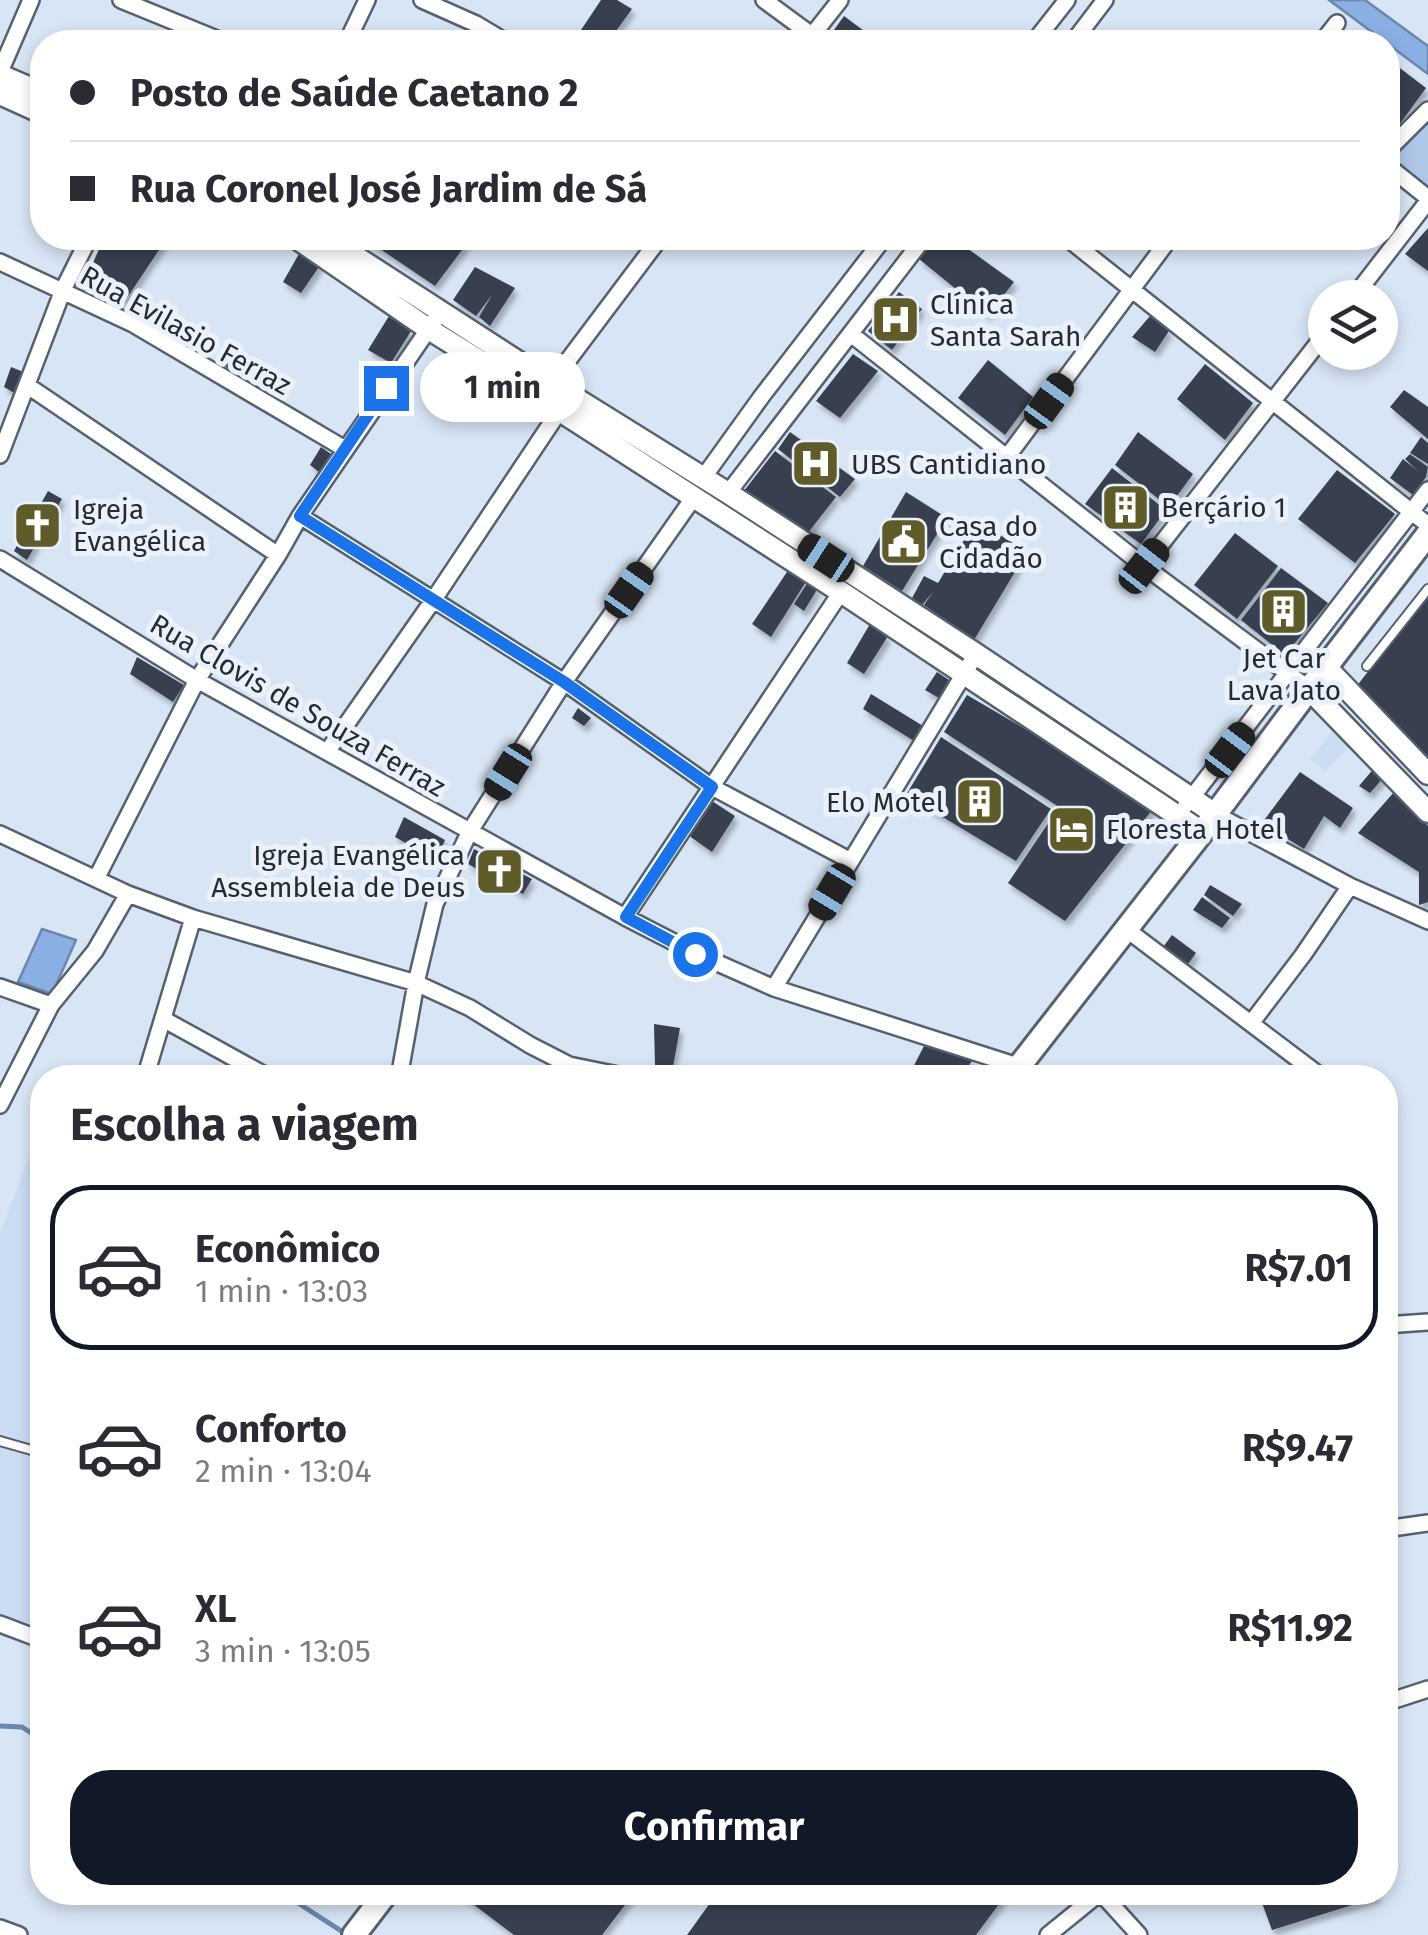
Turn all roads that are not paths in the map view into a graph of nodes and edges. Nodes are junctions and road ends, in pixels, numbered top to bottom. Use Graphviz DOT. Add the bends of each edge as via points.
graph roads {
  1 [pos="31,0"];
  2 [pos="121,0"];
  3 [pos="367,0"];
  4 [pos="422,0"];
  5 [pos="764,0"];
  6 [pos="840,0"];
  7 [pos="1066,0"];
  8 [pos="1105,0"];
  9 [pos="1338,24"];
  10 [pos="195,30"];
  11 [pos="353,30"];
  12 [pos="486,30"];
  13 [pos="802,30"];
  14 [pos="820,30"];
  15 [pos="1043,30"];
  16 [pos="1082,30"];
  17 [pos="1333,30"];
  18 [pos="0,73"];
  19 [pos="30,87"];
  20 [pos="0,94"];
  21 [pos="30,107"];
  22 [pos="1428,110"];
  23 [pos="1400,138"];
  24 [pos="1400,176"];
  25 [pos="1428,200"];
  26 [pos="1400,237"];
  27 [pos="83,250"];
  28 [pos="316,250"];
  29 [pos="343,250"];
  30 [pos="651,250"];
  31 [pos="875,250"];
  32 [pos="915,250"];
  33 [pos="1082,250"];
  34 [pos="1161,250"];
  35 [pos="1390,250"];
  36 [pos="0,262"];
  37 [pos="1367,280"];
  38 [pos="1131,288"];
  39 [pos="63,290"];
  40 [pos="434,319"];
  41 [pos="851,334"];
  42 [pos="1308,356"];
  43 [pos="551,383"];
  44 [pos="28,386"];
  45 [pos="565,403"];
  46 [pos="1272,403"];
  47 [pos="2,445"];
  48 [pos="345,449"];
  49 [pos="1008,457"];
  50 [pos="698,487"];
  51 [pos="1428,490"];
  52 [pos="728,493"];
  53 [pos="1412,511"];
  54 [pos="300,516"];
  55 [pos="1428,525"];
  56 [pos="1428,534"];
  57 [pos="278,555"];
  58 [pos="0,559"];
  59 [pos="1144,566"];
  60 [pos="1428,589"];
  61 [pos="841,592"];
  62 [pos="434,599"];
  63 [pos="892,600"];
  64 [pos="878,617"];
  65 [pos="976,654"];
  66 [pos="1367,666"];
  67 [pos="1326,667"];
  68 [pos="1288,673"];
  69 [pos="964,675"];
  70 [pos="197,680"];
  71 [pos="564,682"];
  72 [pos="1308,688"];
  73 [pos="327,752"];
  74 [pos="1428,774"];
  75 [pos="712,787"];
  76 [pos="1184,808"];
  77 [pos="1428,812"];
  78 [pos="1208,823"];
  79 [pos="470,831"];
  80 [pos="0,834"];
  81 [pos="851,861"];
  82 [pos="96,879"];
  83 [pos="1350,886"];
  84 [pos="128,894"];
  85 [pos="626,917"];
  86 [pos="194,918"];
  87 [pos="1428,921"];
  88 [pos="1126,929"];
  89 [pos="416,983"];
  90 [pos="0,988"];
  91 [pos="774,988"];
  92 [pos="51,1005"];
  93 [pos="163,1019"];
  94 [pos="1252,1022"];
  95 [pos="149,1065"];
  96 [pos="246,1065"];
  97 [pos="401,1065"];
  98 [pos="569,1065"];
  99 [pos="994,1065"];
  100 [pos="1019,1065"];
  101 [pos="1307,1065"];
  102 [pos="0,1105"];
  103 [pos="1428,1322"];
  104 [pos="1398,1324"];
  105 [pos="0,1441"];
  106 [pos="30,1450"];
  107 [pos="1428,1523"];
  108 [pos="1398,1527"];
  109 [pos="0,1624"];
  110 [pos="30,1635"];
  111 [pos="1428,1689"];
  112 [pos="1398,1699"];
  113 [pos="377,1905"];
  114 [pos="1086,1905"];
  115 [pos="1112,1905"];
  116 [pos="0,1928"];
  117 [pos="359,1928"];
  118 [pos="20,1935"];
  119 [pos="1048,1935"];
  120 [pos="1139,1935"];
  1 -- 18 [label="street"];
  2 -- 10 [label="street"];
  3 -- 11 [label="street"];
  4 -- 12 [label="street"];
  5 -- 13 [label="street"];
  6 -- 14 [label="street"];
  7 -- 15 [label="street"];
  8 -- 16 [label="street"];
  9 -- 17 [label="street"];
  18 -- 19 [label="street"];
  20 -- 21 [label="street"];
  22 -- 23 [label="street"];
  24 -- 25 [label="street"];
  25 -- 26 [label="street"];
  27 -- 39 [label="street"];
  28 -- 40 [label="street"];
  29 -- 40 [label="street"];
  30 -- 43 [label="street"];
  31 -- 50 [label="street"];
  32 -- 41 [label="street"];
  33 -- 38 [label="street"];
  34 -- 38 [label="street"];
  35 -- 37 [label="street"];
  36 -- 39 [label="street, Rua Evilasio Ferraz"];
  38 -- 46 [label="street"];
  38 -- 49 [label="street"];
  39 -- 44 [label="street"];
  39 -- 48 [label="street, Rua Evilasio Ferraz"];
  40 -- 43 [label="street"];
  40 -- 45 [label="street"];
  40 -- 48 [label="street"];
  41 -- 49 [label="street"];
  41 -- 52 [label="street"];
  42 -- 46 [label="street"];
  43 -- 45 [label="street"];
  44 -- 47 [label="street"];
  44 -- 57 [label="street"];
  45 -- 50 [label="street"];
  45 -- 62 [label="street"];
  46 -- 53 [label="street"];
  46 -- 59 [label="street"];
  48 -- 54 [label="street"];
  49 -- 59 [label="street"];
  50 -- 52 [label="street"];
  50 -- 61 [label="street"];
  50 -- 71 [label="street"];
  51 -- 53 [label="street"];
  52 -- 63 [label="street"];
  53 -- 55 [label="street"];
  53 -- 68 [label="street"];
  54 -- 57 [label="street"];
  54 -- 62 [label="street"];
  56 -- 67 [label="main road"];
  57 -- 70 [label="street"];
  58 -- 70 [label="street, Rua Clovis de Souza Ferraz"];
  59 -- 68 [label="street"];
  60 -- 66 [label="lane"];
  61 -- 64 [label="street"];
  61 -- 75 [label="street"];
  62 -- 71 [label="street"];
  62 -- 73 [label="street"];
  63 -- 64 [label="street"];
  63 -- 65 [label="street"];
  64 -- 69 [label="street"];
  65 -- 69 [label="street"];
  65 -- 76 [label="street"];
  67 -- 72 [label="main road"];
  67 -- 74 [label="street"];
  68 -- 72 [label="street"];
  68 -- 76 [label="street"];
  69 -- 76 [label="street"];
  69 -- 81 [label="street"];
  70 -- 73 [label="street, Rua Clovis de Souza Ferraz"];
  70 -- 82 [label="street"];
  71 -- 75 [label="street"];
  71 -- 79 [label="street"];
  72 -- 77 [label="street"];
  72 -- 78 [label="main road"];
  73 -- 79 [label="street, Rua Clovis de Souza Ferraz"];
  75 -- 81 [label="street"];
  75 -- 85 [label="street"];
  76 -- 78 [label="street"];
  78 -- 83 [label="street"];
  78 -- 88 [label="main road"];
  79 -- 85 [label="street, Rua Clovis de Souza Ferraz"];
  79 -- 89 [label="street" via="435,904"];
  80 -- 82 [label="street"];
  81 -- 91 [label="street"];
  82 -- 84 [label="street"];
  83 -- 87 [label="street"];
  83 -- 94 [label="street"];
  84 -- 86 [label="street"];
  84 -- 92 [label="street" via="95,951"];
  85 -- 91 [label="street, Rua Clovis de Souza Ferraz"];
  86 -- 89 [label="street"];
  86 -- 93 [label="street"];
  88 -- 94 [label="street"];
  88 -- 100 [label="main road"];
  89 -- 97 [label="street"];
  89 -- 98 [label="street"];
  90 -- 92 [label="street"];
  91 -- 99 [label="street, Rua Clovis de Souza Ferraz"];
  92 -- 102 [label="street"];
  93 -- 95 [label="street"];
  93 -- 96 [label="street"];
  94 -- 101 [label="street"];
  103 -- 104 [label="street"];
  105 -- 106 [label="lane"];
  107 -- 108 [label="street"];
  109 -- 110 [label="street"];
  111 -- 112 [label="street"];
  113 -- 117 [label="main road"];
  114 -- 119 [label="street"];
  115 -- 120 [label="street"];
  116 -- 118 [label="street"];
}
